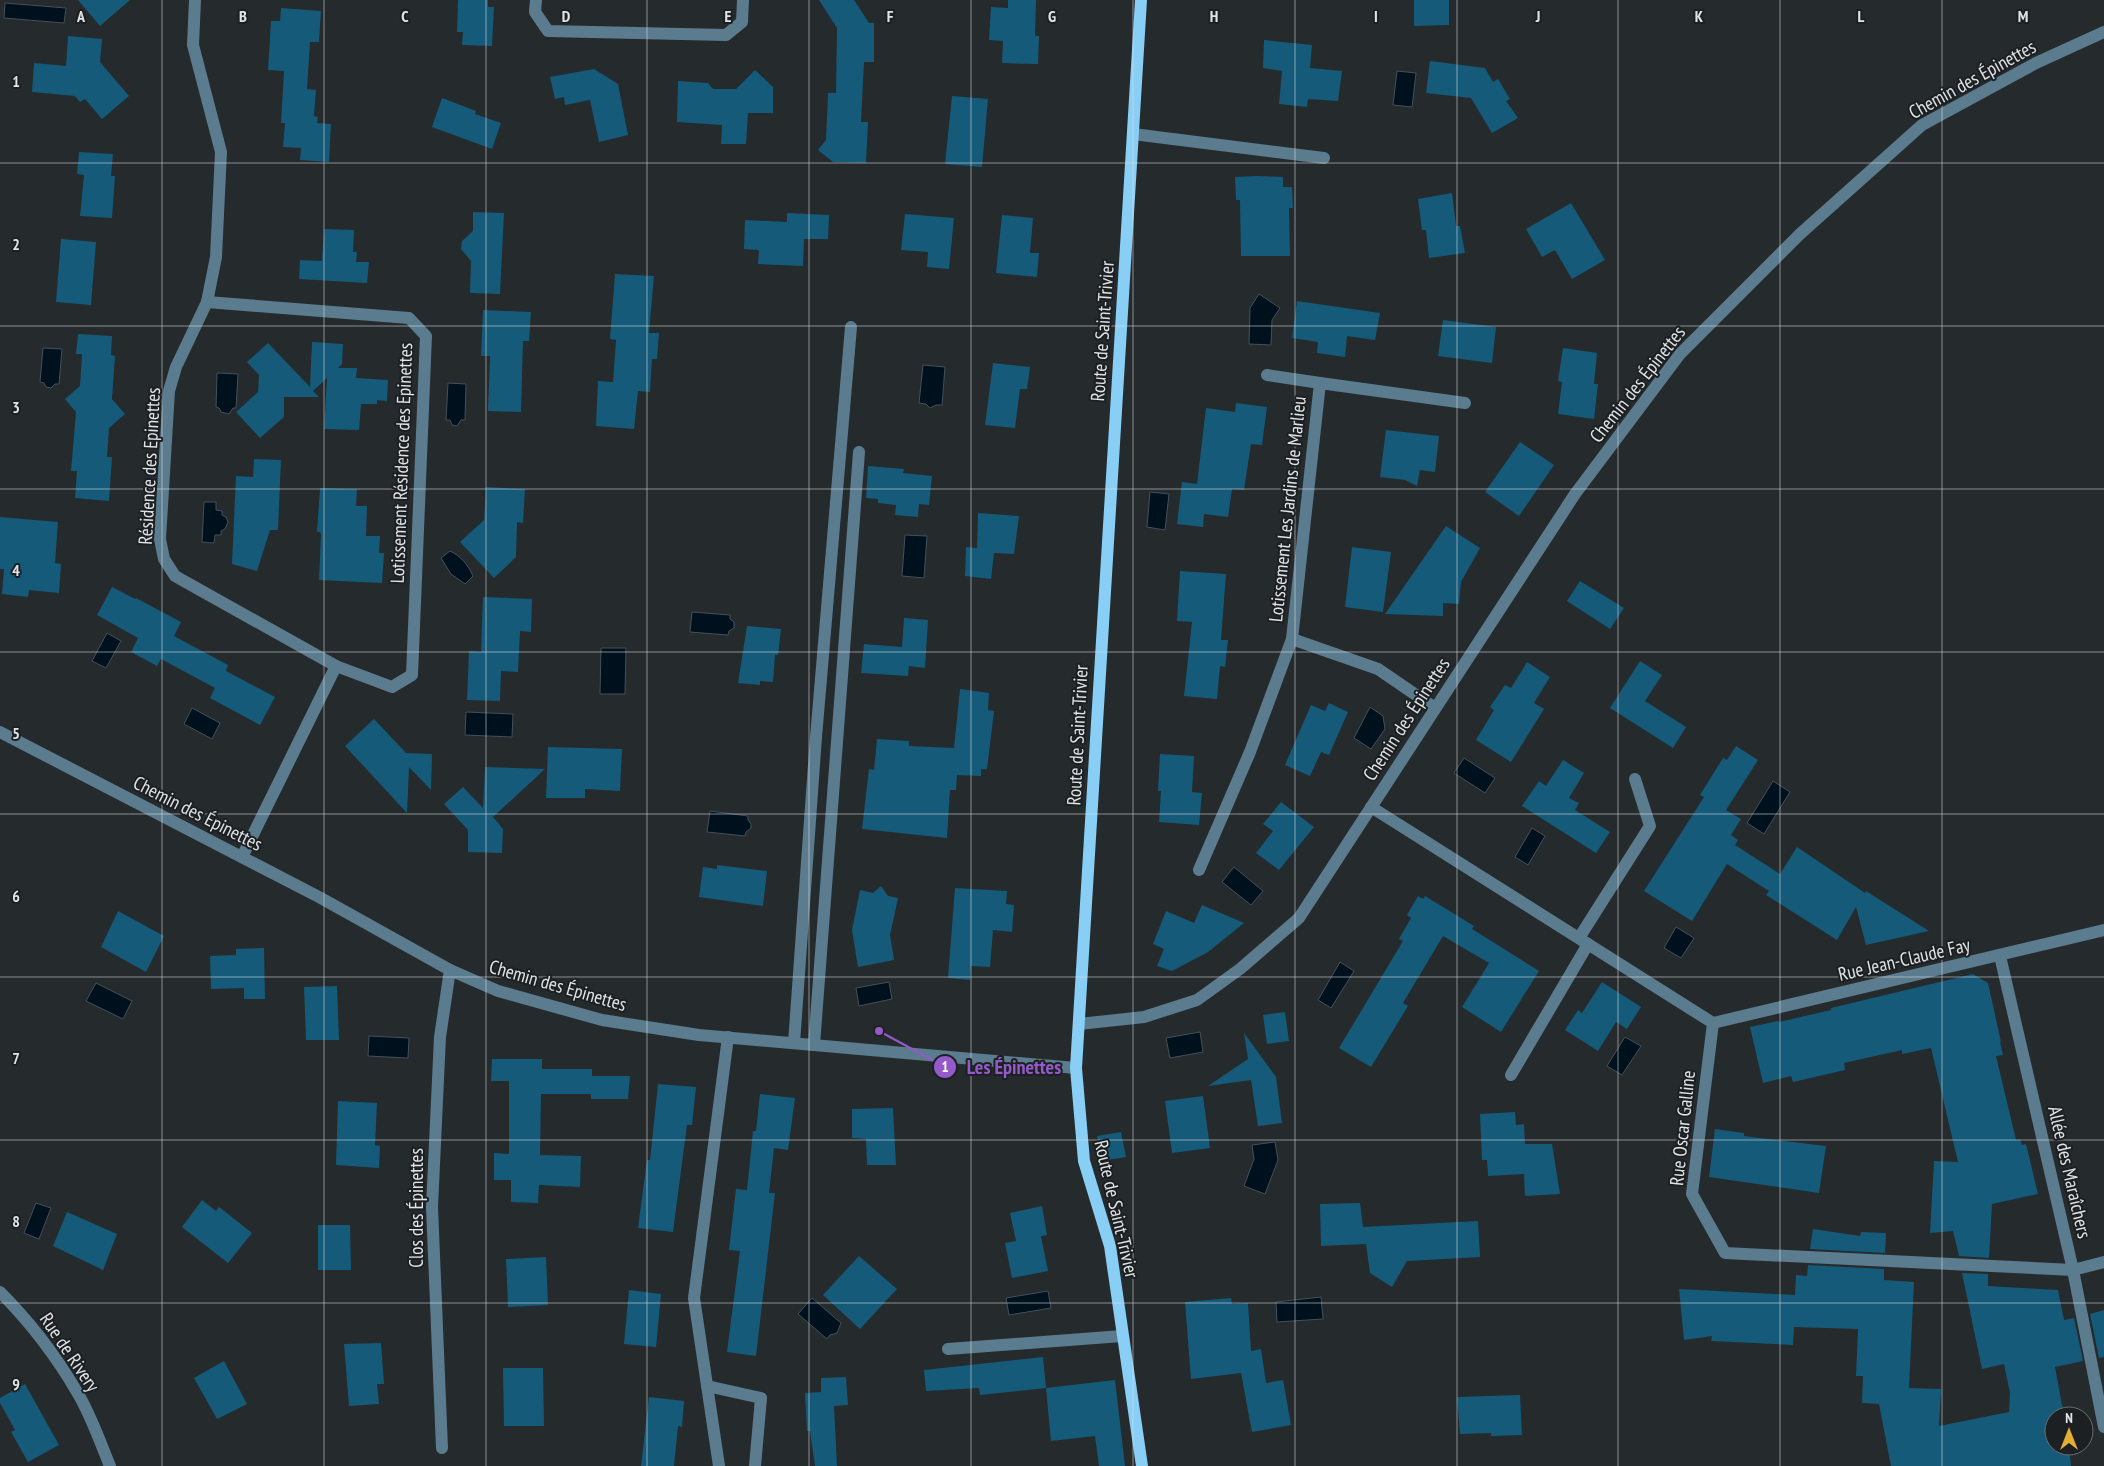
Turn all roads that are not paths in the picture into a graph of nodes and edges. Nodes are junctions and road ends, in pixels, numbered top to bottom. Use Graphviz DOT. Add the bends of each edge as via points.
graph roads {
  1 [pos="195,0"];
  2 [pos="536,0"];
  3 [pos="743,0"];
  4 [pos="1141,0"];
  5 [pos="2104,32"];
  6 [pos="1133,134"];
  7 [pos="1324,158"];
  8 [pos="207,302"];
  9 [pos="851,327"];
  10 [pos="1266,375"];
  11 [pos="1320,383"];
  12 [pos="1466,402"];
  13 [pos="859,452"];
  14 [pos="1292,639"];
  15 [pos="336,666"];
  16 [pos="1435,708"];
  17 [pos="0,732"];
  18 [pos="1635,779"];
  19 [pos="1371,807"];
  20 [pos="242,857"];
  21 [pos="1200,870"];
  22 [pos="2104,930"];
  23 [pos="1584,941"];
  24 [pos="2000,956"];
  25 [pos="450,970"];
  26 [pos="1713,1023"];
  27 [pos="1079,1024"];
  28 [pos="728,1037"];
  29 [pos="794,1043"];
  30 [pos="814,1045"];
  31 [pos="1076,1068"];
  32 [pos="1512,1075"];
  33 [pos="2104,1262"];
  34 [pos="2073,1270"];
  35 [pos="0,1292"];
  36 [pos="1122,1336"];
  37 [pos="948,1349"];
  38 [pos="707,1386"];
  39 [pos="2104,1426"];
  40 [pos="442,1448"];
  41 [pos="110,1466"];
  42 [pos="719,1466"];
  43 [pos="754,1466"];
  44 [pos="1142,1466"];
  1 -- 8 [label="street, Résidence des Epinettes" via="192,45 221,152 216,257"];
  2 -- 3 [label="street" via="535,12 548,31 726,35 742,22"];
  4 -- 6 [label="main road, Route de Saint-Trivier"];
  5 -- 16 [label="street, Chemin des Épinettes" via="2036,63 1922,125 1800,234 1680,354 1575,494"];
  6 -- 7 [label="street"];
  6 -- 27 [label="main road, Route de Saint-Trivier"];
  8 -- 15 [label="street, Résidence des Epinettes" via="176,367 169,391 160,539 164,559 175,576"];
  8 -- 15 [label="street, Lotissement Résidence des Epinettes" via="408,318 426,336 412,675 392,687"];
  9 -- 29 [label="street"];
  10 -- 11 [label="street, Lotissement Les Jardins de Marlieu"];
  11 -- 12 [label="street, Lotissement Les Jardins de Marlieu"];
  11 -- 14 [label="street, Lotissement Les Jardins de Marlieu"];
  13 -- 30 [label="street"];
  14 -- 16 [label="street, Lotissement Les Jardins de Marlieu" via="1378,669"];
  14 -- 21 [label="street, Lotissement Les Jardins de Marlieu" via="1250,752"];
  15 -- 20 [label="street"];
  16 -- 19 [label="street, Chemin des Épinettes"];
  17 -- 20 [label="street, Chemin des Épinettes"];
  18 -- 23 [label="street" via="1650,826"];
  19 -- 23 [label="street"];
  19 -- 27 [label="street, Chemin des Épinettes" via="1299,918 1240,969 1197,1000 1144,1017"];
  20 -- 25 [label="street, Chemin des Épinettes"];
  22 -- 24 [label="street, Rue Jean-Claude Fay"];
  23 -- 26 [label="street"];
  23 -- 32 [label="street"];
  24 -- 26 [label="street, Rue Jean-Claude Fay"];
  24 -- 34 [label="street, Allée des Maraîchers"];
  25 -- 28 [label="street, Chemin des Épinettes" via="498,991 602,1020"];
  25 -- 40 [label="street, Clos des Épinettes" via="440,1037 432,1207"];
  26 -- 34 [label="street, Rue Oscar Galline" via="1692,1194 1725,1252"];
  27 -- 31 [label="main road, Route de Saint-Trivier"];
  28 -- 29 [label="street, Chemin des Épinettes"];
  28 -- 38 [label="street" via="694,1298"];
  29 -- 30 [label="street, Chemin des Épinettes"];
  30 -- 31 [label="street, Chemin des Épinettes"];
  31 -- 36 [label="main road, Route de Saint-Trivier" via="1084,1161 1110,1246"];
  33 -- 34 [label="street, Rue Oscar Galline"];
  34 -- 39 [label="street, Allée des Maraîchers"];
  35 -- 41 [label="street, Rue de Rivery" via="24,1316 78,1394"];
  36 -- 37 [label="street"];
  36 -- 44 [label="main road, Route de Saint-Trivier"];
  38 -- 42 [label="street"];
  38 -- 43 [label="street" via="762,1398"];
}
